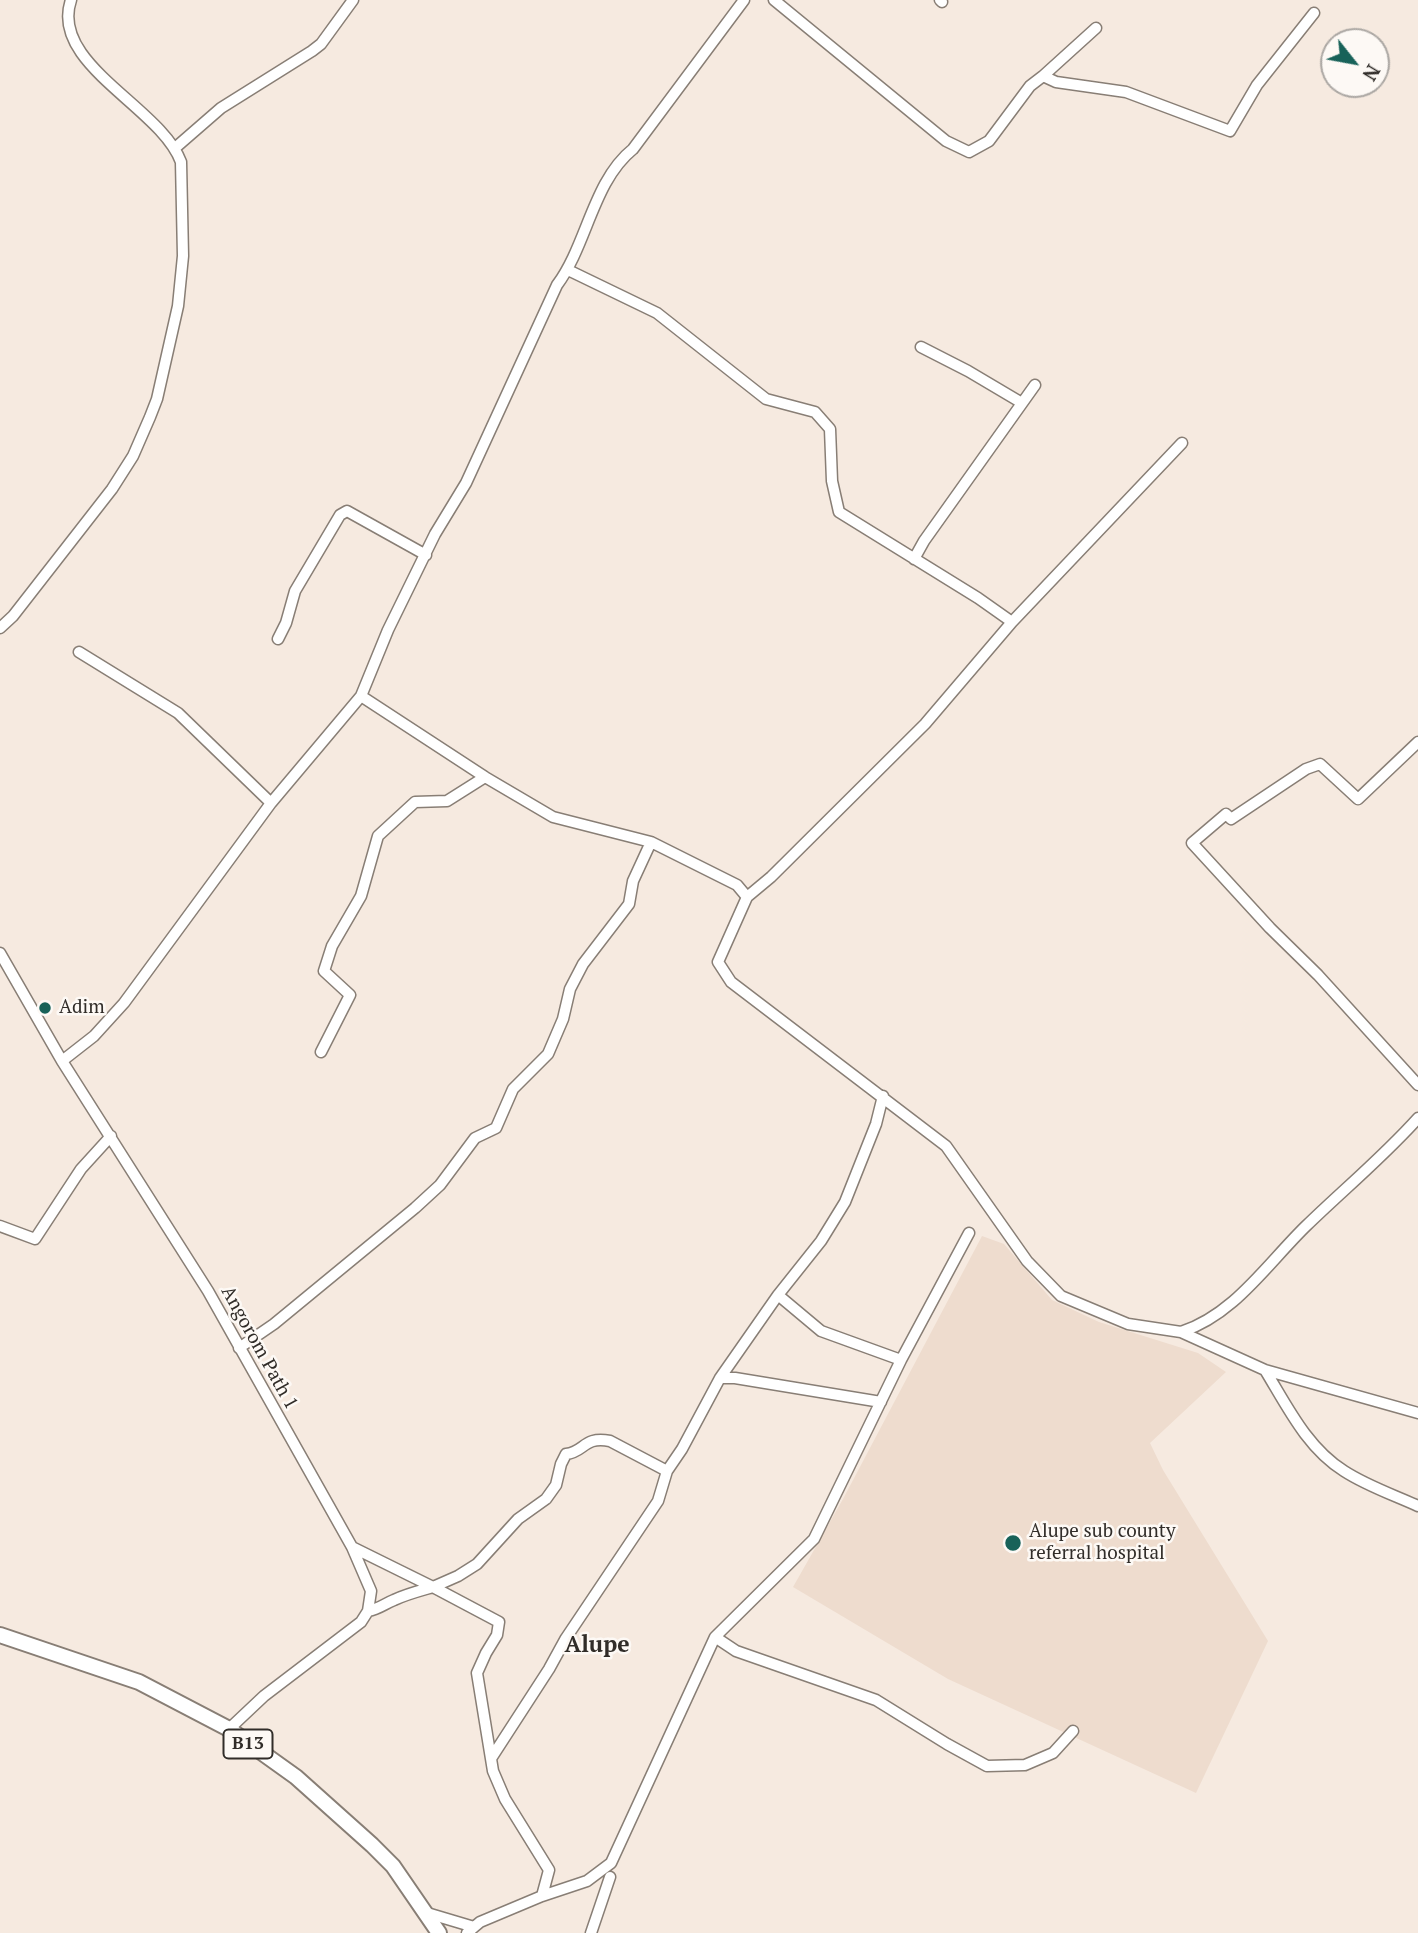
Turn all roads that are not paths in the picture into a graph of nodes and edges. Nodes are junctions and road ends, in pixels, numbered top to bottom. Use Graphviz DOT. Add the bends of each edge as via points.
graph roads {
  1 [pos="71,0"];
  2 [pos="353,0"];
  3 [pos="744,0"];
  4 [pos="774,0"];
  5 [pos="1314,13"];
  6 [pos="1096,28"];
  7 [pos="1043,76"];
  8 [pos="175,148"];
  9 [pos="568,270"];
  10 [pos="921,347"];
  11 [pos="1035,385"];
  12 [pos="1022,403"];
  13 [pos="1182,443"];
  14 [pos="426,555"];
  15 [pos="914,559"];
  16 [pos="1012,622"];
  17 [pos="0,628"];
  18 [pos="278,639"];
  19 [pos="79,652"];
  20 [pos="361,696"];
  21 [pos="1418,742"];
  22 [pos="485,777"];
  23 [pos="271,803"];
  24 [pos="651,842"];
  25 [pos="747,897"];
  26 [pos="0,953"];
  27 [pos="321,1052"];
  28 [pos="62,1061"];
  29 [pos="1418,1085"];
  30 [pos="883,1096"];
  31 [pos="1418,1118"];
  32 [pos="111,1136"];
  33 [pos="0,1226"];
  34 [pos="969,1233"];
  35 [pos="778,1295"];
  36 [pos="1181,1332"];
  37 [pos="239,1348"];
  38 [pos="901,1360"];
  39 [pos="1265,1370"];
  40 [pos="720,1378"];
  41 [pos="881,1402"];
  42 [pos="1418,1413"];
  43 [pos="667,1471"];
  44 [pos="1418,1506"];
  45 [pos="352,1547"];
  46 [pos="433,1587"];
  47 [pos="368,1611"];
  48 [pos="0,1635"];
  49 [pos="715,1637"];
  50 [pos="229,1729"];
  51 [pos="1073,1731"];
  52 [pos="492,1758"];
  53 [pos="610,1877"];
  54 [pos="542,1896"];
  55 [pos="427,1913"];
  56 [pos="471,1930"];
  57 [pos="439,1933"];
  58 [pos="591,1933"];
  1 -- 8 [label="street" via="66,18 75,46"];
  2 -- 8 [label="street" via="321,44 221,108"];
  3 -- 9 [label="street" via="633,149 620,159"];
  4 -- 7 [label="street" via="946,141 969,152 989,141 1030,86"];
  5 -- 7 [label="street" via="1257,85 1230,131 1126,92"];
  6 -- 7 [label="street"];
  8 -- 17 [label="street" via="182,172 183,256 178,306 157,400 133,456 112,489"];
  9 -- 14 [label="street" via="466,483"];
  9 -- 15 [label="street" via="657,313 766,399 815,412 830,429 832,481 839,512"];
  10 -- 12 [label="street"];
  11 -- 12 [label="street"];
  12 -- 15 [label="street"];
  13 -- 16 [label="street"];
  14 -- 18 [label="street" via="347,511 340,515 295,591"];
  14 -- 20 [label="street" via="388,629"];
  15 -- 16 [label="street"];
  16 -- 25 [label="street" via="925,724"];
  19 -- 23 [label="street" via="178,713"];
  20 -- 22 [label="street"];
  20 -- 23 [label="street"];
  21 -- 29 [label="street" via="1358,799 1320,764 1231,819 1226,814 1192,843"];
  22 -- 24 [label="street" via="552,817"];
  22 -- 27 [label="street" via="447,801 415,802 378,836 361,896 332,946 324,971 349,995"];
  23 -- 28 [label="street" via="124,1003 94,1036"];
  24 -- 25 [label="street" via="737,885"];
  24 -- 37 [label="street" via="633,881 629,904 583,964 570,989 548,1055 513,1089 496,1128 475,1138 440,1185 415,1209"];
  25 -- 30 [label="street" via="718,962 731,982"];
  26 -- 28 [label="street, Angorom Path 1"];
  28 -- 32 [label="street, Angorom Path 1"];
  30 -- 35 [label="street" via="877,1124 845,1202"];
  30 -- 36 [label="street" via="946,1146 1027,1261 1061,1296 1128,1324"];
  31 -- 36 [label="street" via="1235,1300 1204,1323"];
  32 -- 33 [label="street" via="81,1169 35,1239"];
  32 -- 37 [label="street, Angorom Path 1"];
  34 -- 38 [label="street"];
  35 -- 38 [label="street" via="821,1331"];
  35 -- 40 [label="street"];
  36 -- 39 [label="street"];
  37 -- 45 [label="street, Angorom Path 1"];
  38 -- 41 [label="street"];
  39 -- 42 [label="street"];
  39 -- 44 [label="street" via="1315,1446 1344,1471"];
  40 -- 41 [label="street"];
  40 -- 43 [label="street"];
  41 -- 49 [label="street" via="814,1539"];
  43 -- 46 [label="street" via="610,1441 585,1443 566,1454 546,1499 518,1519 477,1564"];
  43 -- 52 [label="street" via="658,1501"];
  45 -- 46 [label="street"];
  45 -- 47 [label="street, Angorom Path 1" via="370,1591"];
  46 -- 47 [label="street"];
  46 -- 52 [label="street" via="499,1622 477,1673"];
  47 -- 50 [label="street" via="350,1632 272,1690"];
  48 -- 50 [label="highway, B13" via="139,1682"];
  49 -- 51 [label="street" via="736,1651 876,1700 988,1766 1025,1765 1053,1754"];
  49 -- 54 [label="street" via="611,1863 587,1881"];
  50 -- 55 [label="highway, B13" via="296,1777 363,1836 393,1866"];
  52 -- 54 [label="street" via="505,1799 549,1870"];
  53 -- 58 [label="street"];
  54 -- 56 [label="street" via="502,1911"];
  55 -- 56 [label="street"];
  55 -- 57 [label="highway, B13"];
}
